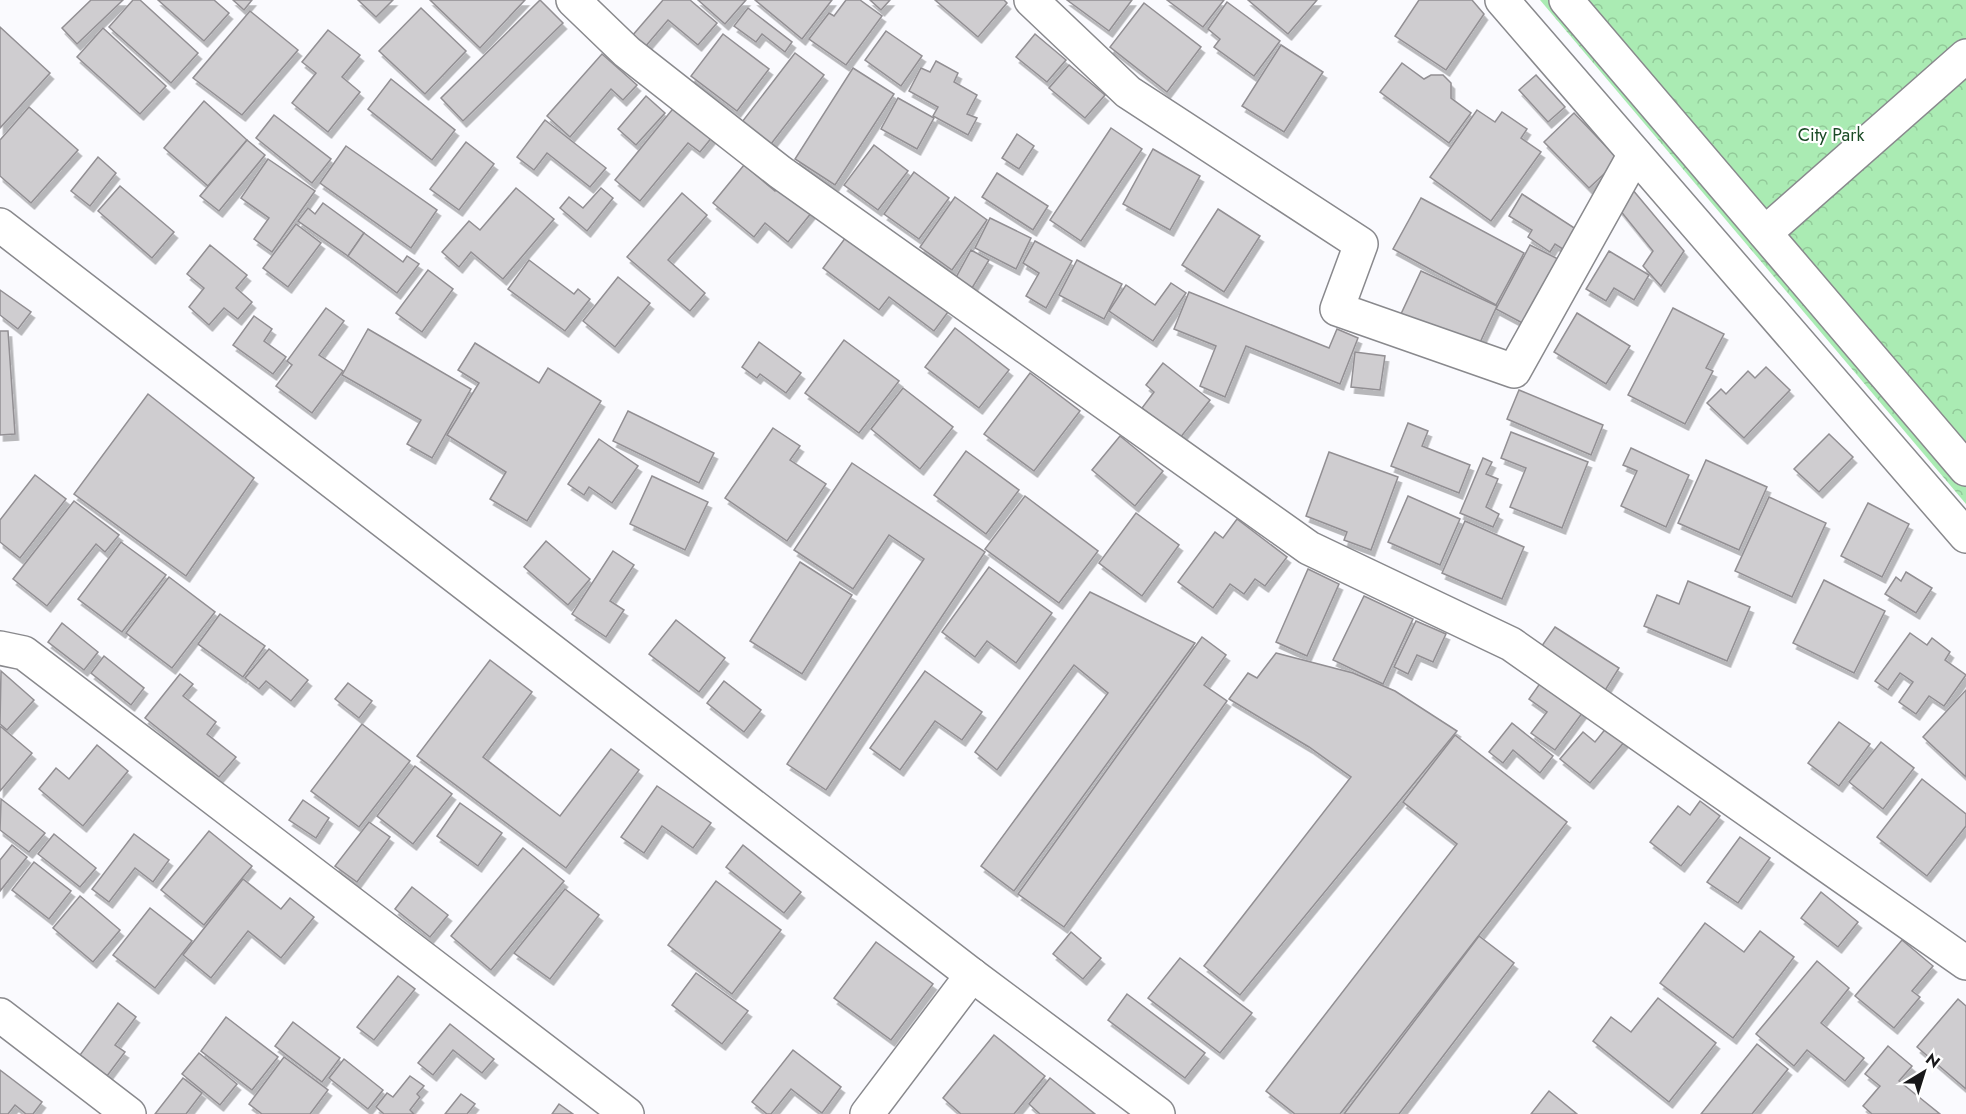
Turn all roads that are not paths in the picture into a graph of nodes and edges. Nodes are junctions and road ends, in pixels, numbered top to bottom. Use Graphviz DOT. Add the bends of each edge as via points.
graph roads {
  1 [pos="573,0"];
  2 [pos="1031,0"];
  3 [pos="1502,0"];
  4 [pos="1566,0"];
  5 [pos="1966,56"];
  6 [pos="1635,154"];
  7 [pos="0,225"];
  8 [pos="1765,233"];
  9 [pos="1966,469"];
  10 [pos="1966,536"];
  11 [pos="0,648"];
  12 [pos="1966,963"];
  13 [pos="972,975"];
  14 [pos="0,1015"];
  15 [pos="129,1114"];
  16 [pos="627,1114"];
  17 [pos="867,1114"];
  18 [pos="1158,1114"];
  1 -- 12 [label="street" via="627,52 780,172 1310,548 1511,644"];
  2 -- 6 [label="street" via="1128,92 1361,244 1336,309 1514,371"];
  3 -- 6 [label="street"];
  4 -- 8 [label="street"];
  5 -- 8 [label="street"];
  6 -- 10 [label="street"];
  7 -- 13 [label="street"];
  8 -- 9 [label="street"];
  11 -- 16 [label="street" via="24,653"];
  13 -- 17 [label="street"];
  13 -- 18 [label="street"];
  14 -- 15 [label="street"];
}
